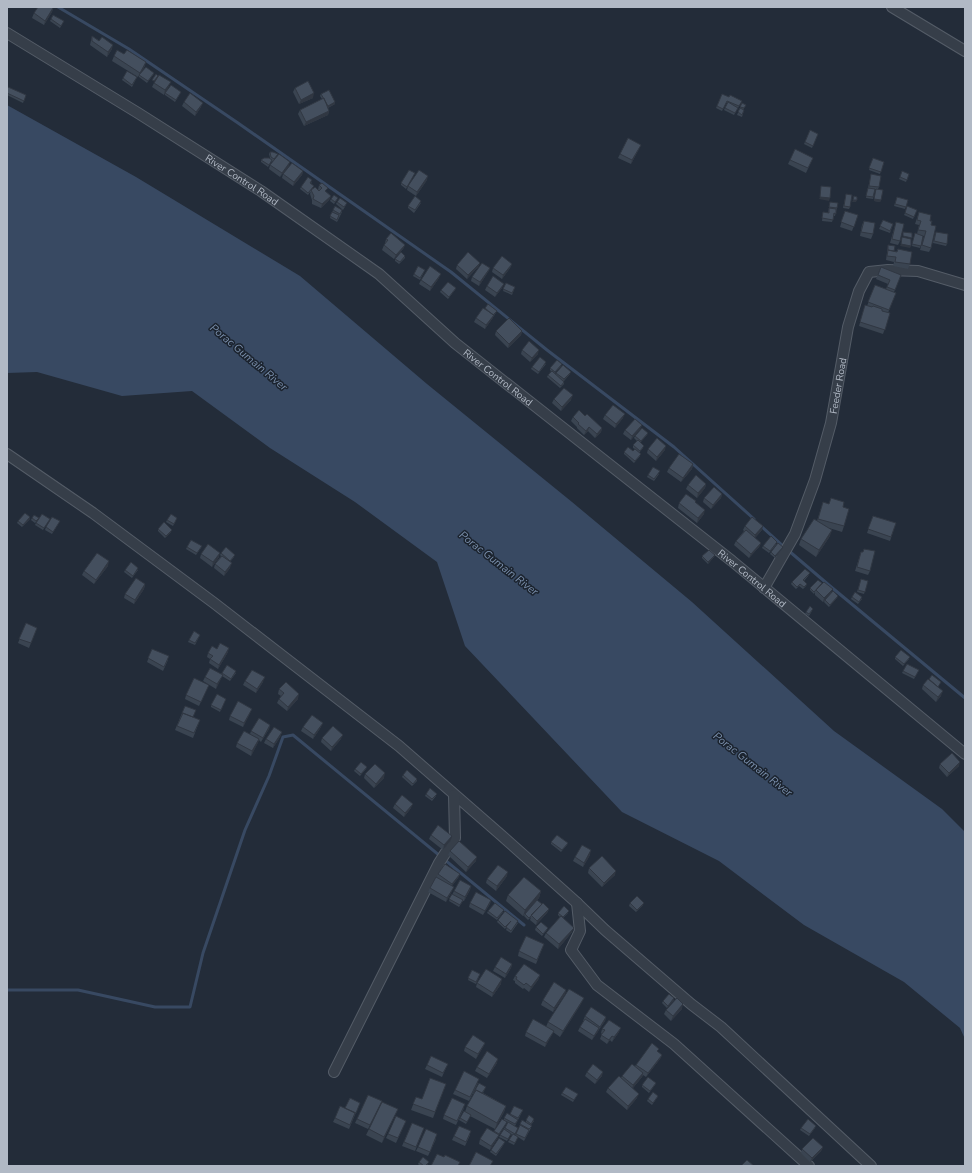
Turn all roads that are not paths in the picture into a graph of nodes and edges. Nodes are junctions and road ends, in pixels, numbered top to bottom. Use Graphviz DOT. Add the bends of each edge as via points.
graph roads {
  1 [pos="895,8"];
  2 [pos="7,33"];
  3 [pos="965,51"];
  4 [pos="965,285"];
  5 [pos="7,454"];
  6 [pos="764,588"];
  7 [pos="965,754"];
  8 [pos="454,794"];
  9 [pos="577,902"];
  10 [pos="334,1072"];
  11 [pos="809,1166"];
  12 [pos="871,1166"];
  1 -- 3 [label="street"];
  2 -- 6 [label="street, River Control Road" via="261,190 379,274 455,343"];
  4 -- 6 [label="street, Feeder Road" via="918,271 869,272 859,291 848,327 831,423 815,480 794,534"];
  5 -- 8 [label="street" via="93,513 214,603 398,746"];
  6 -- 7 [label="street, River Control Road"];
  8 -- 9 [label="street"];
  8 -- 10 [label="street" via="455,838 439,863"];
  9 -- 11 [label="street" via="580,931 571,950 597,985 674,1044"];
  9 -- 12 [label="street" via="605,930 721,1028"];
}
